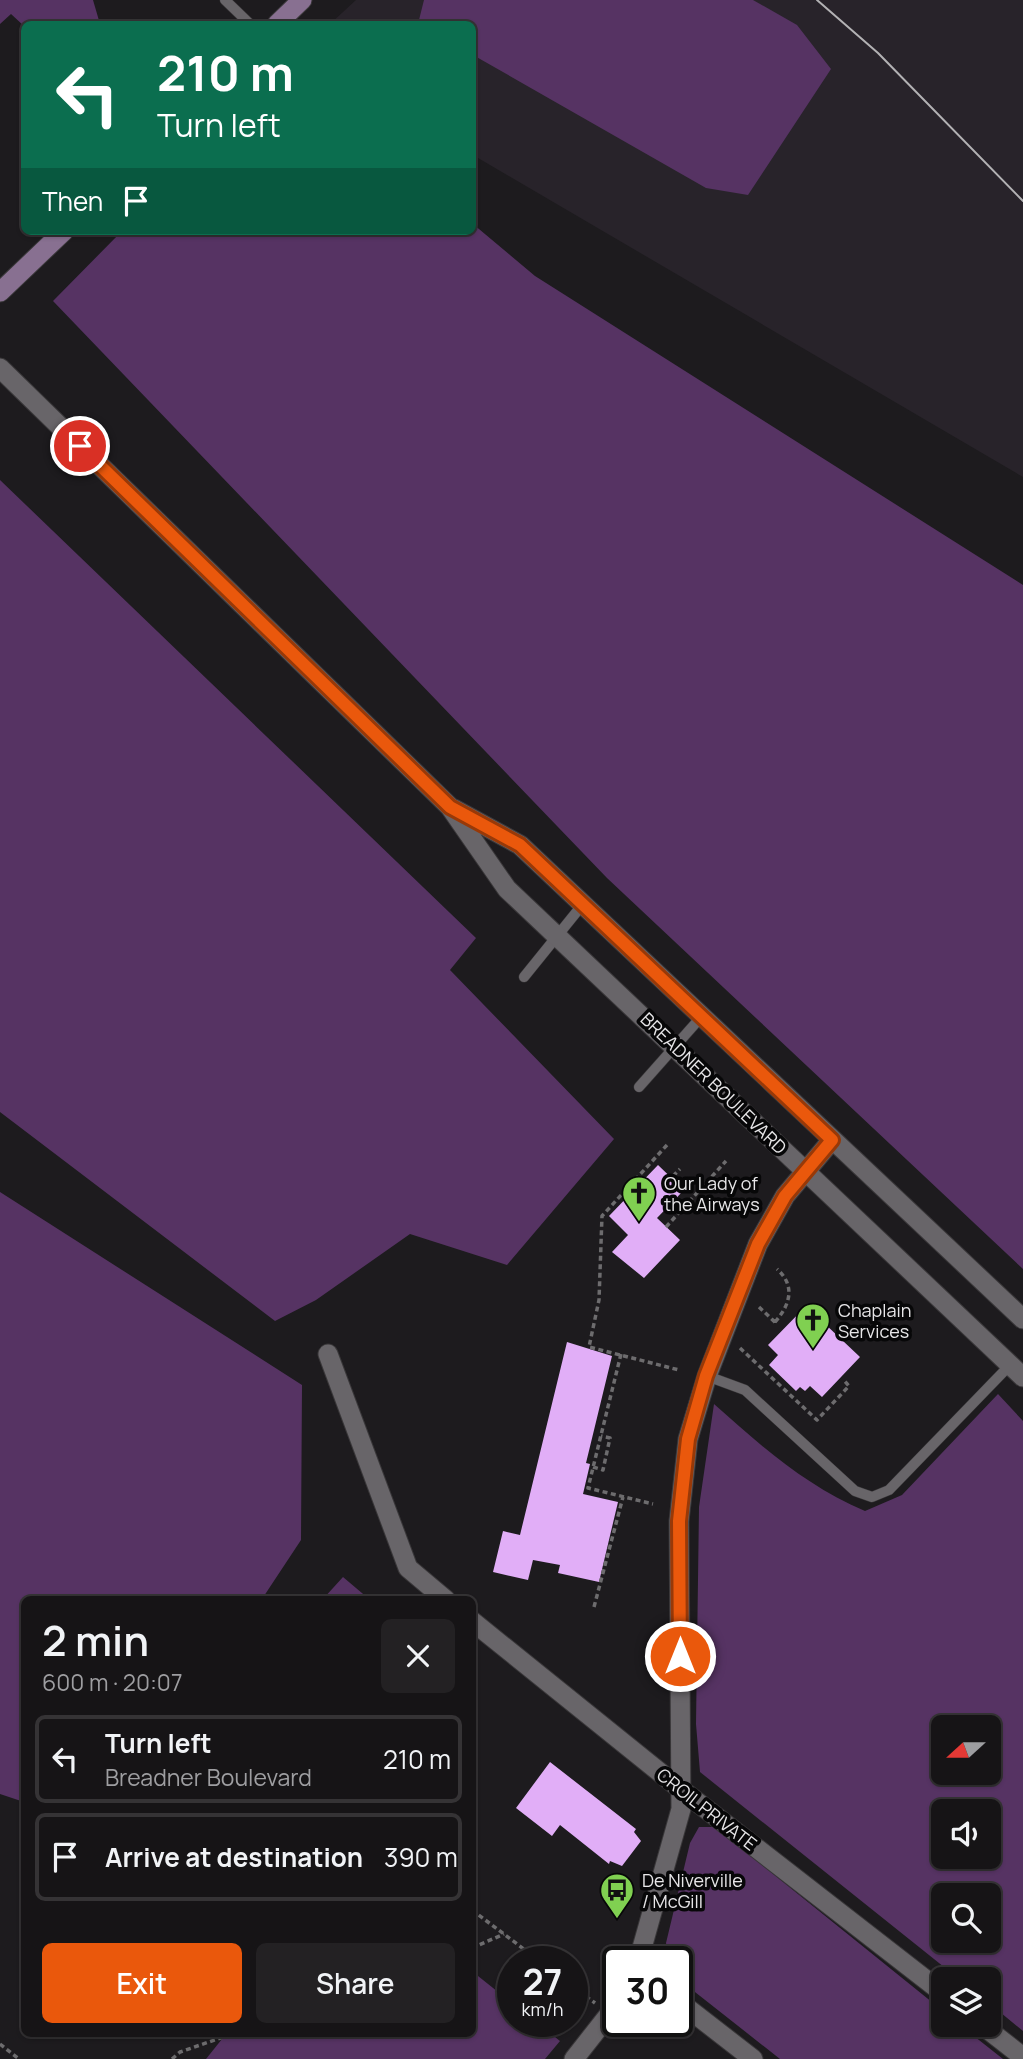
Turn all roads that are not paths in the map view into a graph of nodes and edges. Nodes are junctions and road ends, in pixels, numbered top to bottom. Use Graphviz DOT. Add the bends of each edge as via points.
graph roads {
  1 [pos="225,0"];
  2 [pos="302,0"];
  3 [pos="247,21"];
  4 [pos="280,21"];
  5 [pos="60,235"];
  6 [pos="0,292"];
  7 [pos="0,368"];
  8 [pos="450,807"];
  9 [pos="583,904"];
  10 [pos="560,936"];
  11 [pos="524,977"];
  12 [pos="702,1016"];
  13 [pos="677,1048"];
  14 [pos="639,1087"];
  15 [pos="832,1140"];
  16 [pos="805,1171"];
  17 [pos="1023,1319"];
  18 [pos="328,1354"];
  19 [pos="1019,1365"];
  20 [pos="706,1376"];
  21 [pos="441,1596"];
  22 [pos="476,1624"];
  23 [pos="683,1791"];
  24 [pos="643,1946"];
  25 [pos="931,1984"];
  26 [pos="693,2012"];
  27 [pos="602,2023"];
  28 [pos="997,2037"];
  29 [pos="1023,2057"];
  30 [pos="574,2059"];
  31 [pos="753,2059"];
  1 -- 3 [label="lane"];
  2 -- 4 [label="main road"];
  5 -- 6 [label="main road"];
  7 -- 8 [label="street, BREADNER BOULEVARD"];
  8 -- 9 [label="street, BREADNER BOULEVARD" via="520,845"];
  8 -- 10 [label="street, BREADNER BOULEVARD" via="507,889"];
  9 -- 10 [label="lane"];
  9 -- 12 [label="street, BREADNER BOULEVARD"];
  10 -- 11 [label="lane"];
  10 -- 13 [label="street, BREADNER BOULEVARD"];
  12 -- 13 [label="lane"];
  12 -- 15 [label="street, BREADNER BOULEVARD"];
  13 -- 14 [label="lane"];
  13 -- 16 [label="street, BREADNER BOULEVARD"];
  15 -- 16 [label="street"];
  15 -- 17 [label="street, BREADNER BOULEVARD"];
  16 -- 19 [label="street, BREADNER BOULEVARD"];
  16 -- 20 [label="street" via="758,1244"];
  18 -- 21 [label="street" via="408,1568"];
  19 -- 20 [label="lane" via="889,1490 872,1497 855,1491 745,1390"];
  20 -- 23 [label="street" via="688,1439 679,1521"];
  22 -- 23 [label="street, CROIL PRIVATE"];
  23 -- 24 [label="street"];
  23 -- 25 [label="street, CROIL PRIVATE"];
  26 -- 31 [label="street"];
  27 -- 30 [label="street"];
  28 -- 29 [label="street"];
}
